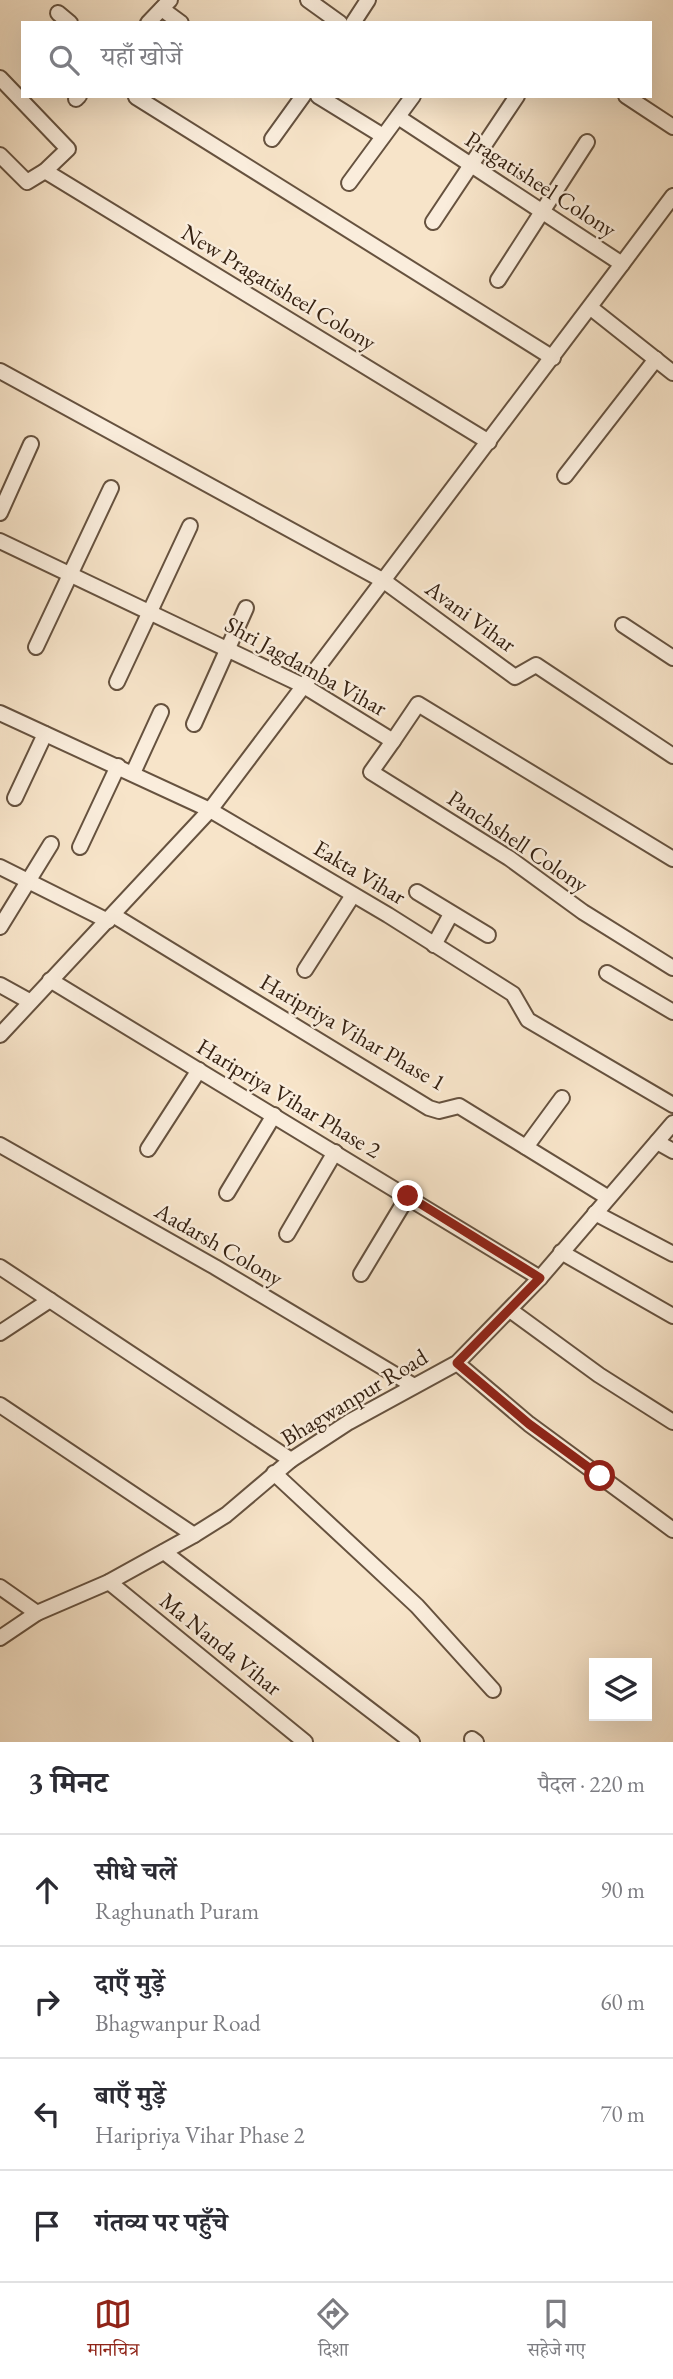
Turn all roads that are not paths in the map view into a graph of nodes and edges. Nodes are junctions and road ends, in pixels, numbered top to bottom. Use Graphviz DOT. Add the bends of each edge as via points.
graph roads {
  1 [pos="308,0"];
  2 [pos="368,0"];
  3 [pos="166,4"];
  4 [pos="150,21"];
  5 [pos="179,21"];
  6 [pos="337,21"];
  7 [pos="354,21"];
  8 [pos="0,78"];
  9 [pos="138,98"];
  10 [pos="321,98"];
  11 [pos="412,98"];
  12 [pos="516,98"];
  13 [pos="629,98"];
  14 [pos="294,99"];
  15 [pos="398,117"];
  16 [pos="673,127"];
  17 [pos="383,136"];
  18 [pos="272,139"];
  19 [pos="587,142"];
  20 [pos="0,155"];
  21 [pos="471,165"];
  22 [pos="45,171"];
  23 [pos="349,183"];
  24 [pos="673,196"];
  25 [pos="541,211"];
  26 [pos="433,222"];
  27 [pos="622,264"];
  28 [pos="498,280"];
  29 [pos="591,308"];
  30 [pos="553,358"];
  31 [pos="656,359"];
  32 [pos="0,371"];
  33 [pos="673,373"];
  34 [pos="489,442"];
  35 [pos="31,444"];
  36 [pos="565,476"];
  37 [pos="111,488"];
  38 [pos="0,513"];
  39 [pos="190,527"];
  40 [pos="0,541"];
  41 [pos="69,572"];
  42 [pos="384,581"];
  43 [pos="246,608"];
  44 [pos="149,611"];
  45 [pos="623,625"];
  46 [pos="36,647"];
  47 [pos="228,649"];
  48 [pos="673,658"];
  49 [pos="117,682"];
  50 [pos="304,686"];
  51 [pos="160,712"];
  52 [pos="0,713"];
  53 [pos="194,724"];
  54 [pos="45,734"];
  55 [pos="393,741"];
  56 [pos="673,756"];
  57 [pos="118,766"];
  58 [pos="133,773"];
  59 [pos="15,798"];
  60 [pos="210,810"];
  61 [pos="51,844"];
  62 [pos="80,847"];
  63 [pos="673,859"];
  64 [pos="0,867"];
  65 [pos="28,881"];
  66 [pos="417,892"];
  67 [pos="354,895"];
  68 [pos="451,914"];
  69 [pos="111,918"];
  70 [pos="0,927"];
  71 [pos="488,935"];
  72 [pos="434,945"];
  73 [pos="673,968"];
  74 [pos="305,970"];
  75 [pos="607,973"];
  76 [pos="50,980"];
  77 [pos="0,985"];
  78 [pos="29,1001"];
  79 [pos="673,1012"];
  80 [pos="0,1035"];
  81 [pos="199,1070"];
  82 [pos="562,1098"];
  83 [pos="673,1105"];
  84 [pos="274,1115"];
  85 [pos="673,1123"];
  86 [pos="657,1142"];
  87 [pos="0,1145"];
  88 [pos="526,1147"];
  89 [pos="148,1149"];
  90 [pos="673,1151"];
  91 [pos="335,1152"];
  92 [pos="227,1193"];
  93 [pos="408,1196"];
  94 [pos="607,1197"];
  95 [pos="595,1213"];
  96 [pos="287,1234"];
  97 [pos="561,1252"];
  98 [pos="673,1254"];
  99 [pos="0,1267"];
  100 [pos="361,1274"];
  101 [pos="540,1278"];
  102 [pos="50,1300"];
  103 [pos="510,1310"];
  104 [pos="673,1317"];
  105 [pos="0,1333"];
  106 [pos="457,1363"];
  107 [pos="414,1386"];
  108 [pos="0,1405"];
  109 [pos="673,1422"];
  110 [pos="291,1460"];
  111 [pos="274,1473"];
  112 [pos="673,1530"];
  113 [pos="194,1535"];
  114 [pos="164,1552"];
  115 [pos="109,1582"];
  116 [pos="0,1587"];
  117 [pos="37,1613"];
  118 [pos="0,1638"];
  119 [pos="492,1690"];
  120 [pos="305,1742"];
  121 [pos="412,1742"];
  1 -- 6 [label="street"];
  2 -- 7 [label="street"];
  3 -- 4 [label="street"];
  3 -- 5 [label="street"];
  8 -- 22 [label="street" via="68,149"];
  9 -- 30 [label="street"];
  10 -- 17 [label="street"];
  11 -- 15 [label="street"];
  12 -- 21 [label="street"];
  13 -- 16 [label="street"];
  14 -- 18 [label="street"];
  15 -- 17 [label="street"];
  15 -- 21 [label="street, Pragatisheel Colony"];
  17 -- 23 [label="street"];
  19 -- 25 [label="street"];
  20 -- 22 [label="street" via="27,183"];
  21 -- 25 [label="street, Pragatisheel Colony"];
  21 -- 26 [label="street"];
  22 -- 34 [label="street, New Pragatisheel Colony"];
  24 -- 27 [label="street, Pragatisheel Colony"];
  25 -- 27 [label="street, Pragatisheel Colony"];
  25 -- 28 [label="street"];
  27 -- 29 [label="street"];
  29 -- 30 [label="street"];
  29 -- 31 [label="street"];
  30 -- 34 [label="street"];
  31 -- 33 [label="street"];
  31 -- 36 [label="street"];
  32 -- 42 [label="street"];
  34 -- 42 [label="street"];
  35 -- 38 [label="street"];
  37 -- 41 [label="street"];
  39 -- 44 [label="street"];
  40 -- 41 [label="street, Shri Jagdamba Vihar"];
  41 -- 44 [label="street, Shri Jagdamba Vihar"];
  41 -- 46 [label="street"];
  42 -- 50 [label="street"];
  42 -- 56 [label="street, Avani Vihar" via="515,677 536,665"];
  43 -- 47 [label="street"];
  44 -- 47 [label="street, Shri Jagdamba Vihar"];
  44 -- 49 [label="street"];
  45 -- 48 [label="street"];
  47 -- 50 [label="street, Shri Jagdamba Vihar"];
  47 -- 53 [label="street"];
  50 -- 55 [label="street, Shri Jagdamba Vihar"];
  50 -- 60 [label="street"];
  51 -- 58 [label="street"];
  52 -- 54 [label="street, Eakta Vihar"];
  54 -- 57 [label="street, Eakta Vihar"];
  54 -- 59 [label="street"];
  55 -- 63 [label="street, Shri Jagdamba Vihar" via="418,704"];
  55 -- 73 [label="street, Panchshell Colony" via="371,772"];
  57 -- 58 [label="street, Eakta Vihar"];
  57 -- 62 [label="street"];
  58 -- 60 [label="street, Eakta Vihar"];
  60 -- 67 [label="street, Eakta Vihar"];
  60 -- 69 [label="street"];
  61 -- 65 [label="street"];
  64 -- 65 [label="street, Haripriya Vihar Phase 1"];
  65 -- 69 [label="street, Haripriya Vihar Phase 1"];
  65 -- 70 [label="street"];
  66 -- 68 [label="street"];
  67 -- 72 [label="street, Eakta Vihar"];
  67 -- 74 [label="street"];
  68 -- 71 [label="street"];
  68 -- 72 [label="street"];
  69 -- 76 [label="street"];
  69 -- 88 [label="street, Haripriya Vihar Phase 1" via="429,1108 439,1111 459,1106"];
  72 -- 83 [label="street, Eakta Vihar" via="513,994 528,1020"];
  75 -- 79 [label="street"];
  76 -- 78 [label="street"];
  76 -- 81 [label="street, Haripriya Vihar Phase 2"];
  77 -- 78 [label="street"];
  78 -- 80 [label="street"];
  81 -- 84 [label="street, Haripriya Vihar Phase 2"];
  81 -- 89 [label="street"];
  82 -- 88 [label="street"];
  84 -- 91 [label="street, Haripriya Vihar Phase 2"];
  84 -- 92 [label="street"];
  85 -- 86 [label="street, Bhagwanpur Road"];
  86 -- 90 [label="street"];
  86 -- 94 [label="street, Bhagwanpur Road"];
  87 -- 107 [label="street, Aadarsh Colony"];
  88 -- 94 [label="street, Haripriya Vihar Phase 1"];
  91 -- 93 [label="street, Haripriya Vihar Phase 2"];
  91 -- 96 [label="street"];
  93 -- 100 [label="street"];
  93 -- 101 [label="street, Haripriya Vihar Phase 2"];
  94 -- 95 [label="street, Bhagwanpur Road"];
  95 -- 97 [label="street, Bhagwanpur Road"];
  95 -- 98 [label="street"];
  97 -- 101 [label="street, Bhagwanpur Road"];
  97 -- 104 [label="street"];
  99 -- 102 [label="street"];
  101 -- 103 [label="street, Bhagwanpur Road"];
  102 -- 105 [label="street"];
  102 -- 110 [label="street"];
  103 -- 106 [label="street, Bhagwanpur Road"];
  103 -- 109 [label="street"];
  106 -- 107 [label="street, Bhagwanpur Road"];
  106 -- 112 [label="street" via="529,1424"];
  107 -- 110 [label="street, Bhagwanpur Road"];
  108 -- 113 [label="street"];
  110 -- 111 [label="street, Bhagwanpur Road"];
  111 -- 113 [label="street, Bhagwanpur Road" via="226,1515"];
  111 -- 119 [label="street" via="417,1606"];
  113 -- 114 [label="street, Bhagwanpur Road"];
  114 -- 115 [label="street, Bhagwanpur Road"];
  114 -- 121 [label="street"];
  115 -- 117 [label="street, Bhagwanpur Road"];
  115 -- 120 [label="street, Ma Nanda Vihar"];
  116 -- 117 [label="street"];
  117 -- 118 [label="street, Bhagwanpur Road"];
}
